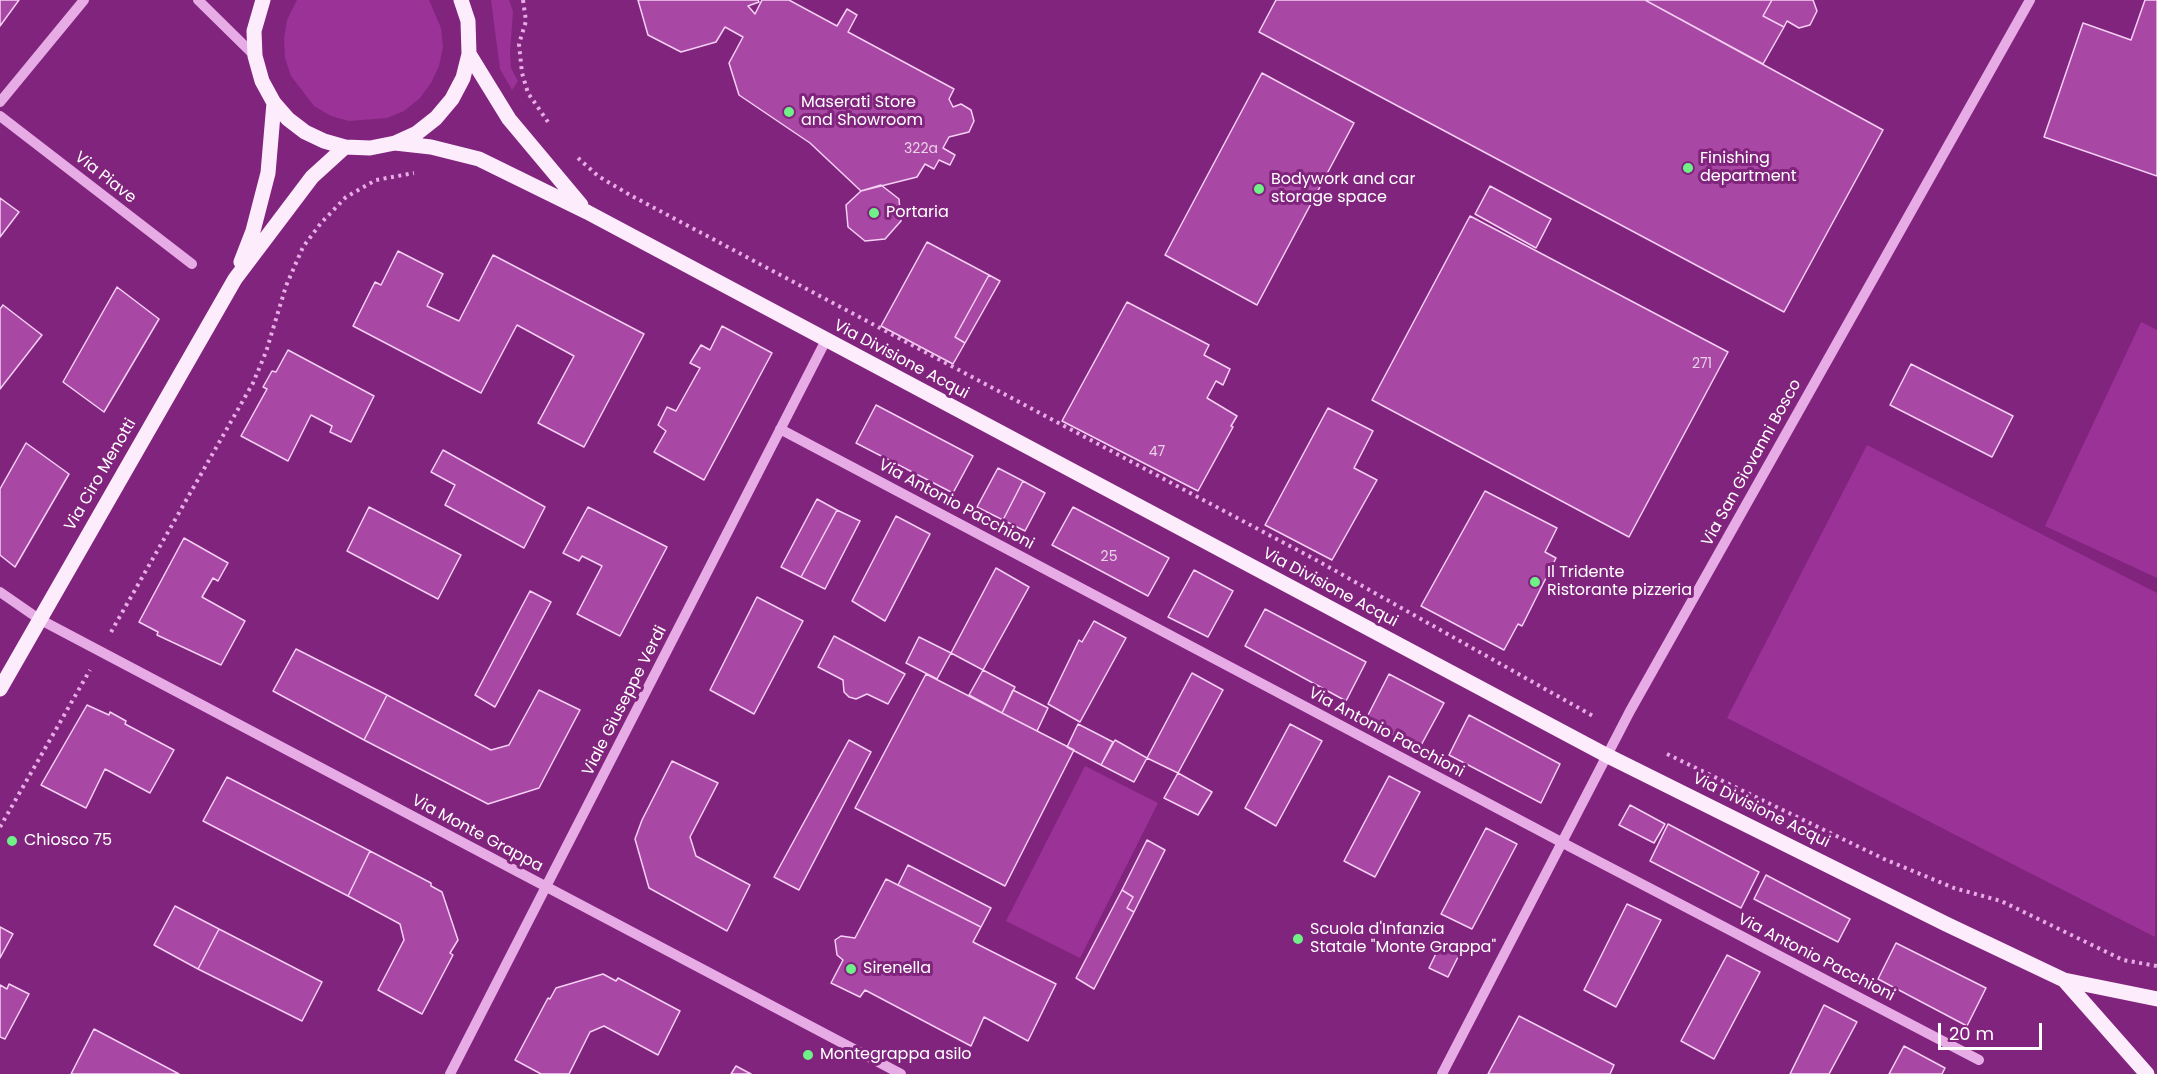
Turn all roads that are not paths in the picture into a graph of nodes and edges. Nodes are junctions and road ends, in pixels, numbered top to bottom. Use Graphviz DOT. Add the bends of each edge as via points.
graph roads {
  1 [pos="84,0"];
  2 [pos="198,0"];
  3 [pos="263,0"];
  4 [pos="461,0"];
  5 [pos="472,0"];
  6 [pos="2030,0"];
  7 [pos="468,21"];
  8 [pos="469,54"];
  9 [pos="255,56"];
  10 [pos="0,102"];
  11 [pos="274,102"];
  12 [pos="0,116"];
  13 [pos="395,143"];
  14 [pos="345,147"];
  15 [pos="587,212"];
  16 [pos="192,264"];
  17 [pos="235,279"];
  18 [pos="826,340"];
  19 [pos="780,429"];
  20 [pos="0,592"];
  21 [pos="39,619"];
  22 [pos="0,689"];
  23 [pos="1606,755"];
  24 [pos="1563,843"];
  25 [pos="546,889"];
  26 [pos="2064,980"];
  27 [pos="2157,999"];
  28 [pos="1979,1060"];
  29 [pos="450,1074"];
  30 [pos="901,1074"];
  31 [pos="1442,1074"];
  32 [pos="2147,1074"];
  1 -- 10 [label="street"];
  2 -- 9 [label="street"];
  3 -- 9 [label="main road" via="254,31"];
  4 -- 7 [label="main road"];
  5 -- 7 [label="main road"];
  6 -- 23 [label="street, Via San Giovanni Bosco"];
  7 -- 8 [label="main road"];
  8 -- 13 [label="main road" via="463,78 447,106 417,133"];
  8 -- 15 [label="main road, Via Divisione Acqui" via="509,119"];
  9 -- 11 [label="main road" via="262,81"];
  11 -- 14 [label="main road" via="305,132"];
  11 -- 17 [label="main road, Via Ciro Menotti" via="268,173"];
  12 -- 16 [label="street, Via Piave"];
  13 -- 14 [label="main road"];
  13 -- 15 [label="main road, Via Divisione Acqui" via="479,159"];
  14 -- 17 [label="main road, Via Ciro Menotti" via="312,177"];
  15 -- 18 [label="main road, Via Divisione Acqui"];
  17 -- 21 [label="main road, Via Ciro Menotti"];
  18 -- 19 [label="street, Viale Giuseppe Verdi"];
  18 -- 23 [label="main road, Via Divisione Acqui"];
  19 -- 24 [label="street, Via Antonio Pacchioni"];
  19 -- 25 [label="street, Viale Giuseppe Verdi"];
  20 -- 21 [label="street, Via Monte Grappa"];
  21 -- 22 [label="main road, Via Ciro Menotti"];
  21 -- 25 [label="street, Via Monte Grappa"];
  23 -- 24 [label="street, Via San Giovanni Bosco"];
  23 -- 26 [label="main road, Via Divisione Acqui"];
  24 -- 28 [label="street, Via Antonio Pacchioni"];
  24 -- 31 [label="street, Via San Giovanni Bosco"];
  25 -- 29 [label="street, Viale Giuseppe Verdi"];
  25 -- 30 [label="street, Via Monte Grappa"];
  26 -- 27 [label="main road, Via Divisione Acqui"];
  26 -- 32 [label="main road, Via Divisione Acqui"];
}
